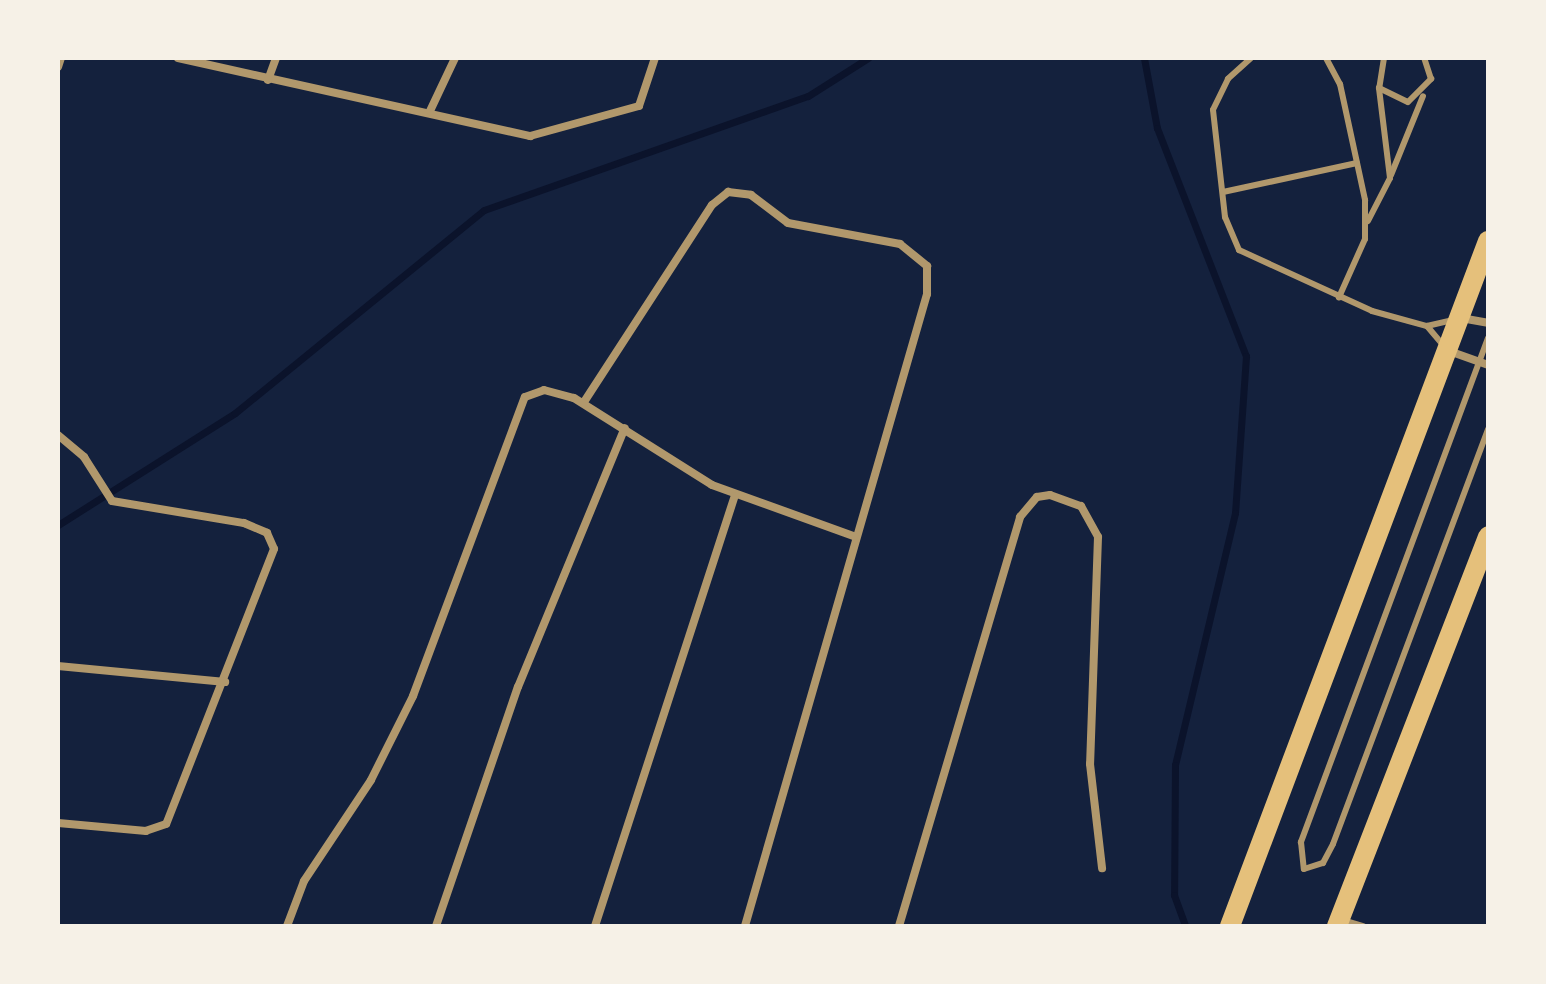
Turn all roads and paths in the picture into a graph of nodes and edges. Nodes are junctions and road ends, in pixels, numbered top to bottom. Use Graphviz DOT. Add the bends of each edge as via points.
graph roads {
  1 [pos="61,58"];
  2 [pos="178,58"];
  3 [pos="276,58"];
  4 [pos="455,58"];
  5 [pos="655,58"];
  6 [pos="1251,58"];
  7 [pos="1326,58"];
  8 [pos="1384,58"];
  9 [pos="1424,58"];
  10 [pos="58,67"];
  11 [pos="268,80"];
  12 [pos="1379,88"];
  13 [pos="1423,94"];
  14 [pos="430,111"];
  15 [pos="1357,163"];
  16 [pos="1390,178"];
  17 [pos="1223,192"];
  18 [pos="1366,224"];
  19 [pos="1488,241"];
  20 [pos="1339,297"];
  21 [pos="1460,318"];
  22 [pos="1488,323"];
  23 [pos="1427,326"];
  24 [pos="1488,338"];
  25 [pos="1449,351"];
  26 [pos="1484,364"];
  27 [pos="584,402"];
  28 [pos="625,428"];
  29 [pos="1488,429"];
  30 [pos="58,435"];
  31 [pos="735,496"];
  32 [pos="854,536"];
  33 [pos="1488,536"];
  34 [pos="58,666"];
  35 [pos="225,682"];
  36 [pos="58,823"];
  37 [pos="1102,868"];
  38 [pos="1234,917"];
  39 [pos="1338,922"];
  40 [pos="287,926"];
  41 [pos="436,926"];
  42 [pos="595,926"];
  43 [pos="745,926"];
  44 [pos="899,926"];
  45 [pos="1363,926"];
  1 -- 10 [label="street"];
  2 -- 11 [label="street"];
  3 -- 11 [label="street"];
  4 -- 14 [label="street"];
  5 -- 14 [label="street" via="639,106 548,134 499,133"];
  6 -- 17 [label="lane" via="1228,79 1213,110"];
  7 -- 15 [label="lane" via="1340,84"];
  8 -- 12 [label="lane"];
  9 -- 13 [label="lane" via="1431,79"];
  11 -- 14 [label="street"];
  12 -- 13 [label="lane" via="1408,102"];
  12 -- 16 [label="lane"];
  13 -- 16 [label="lane"];
  15 -- 17 [label="lane"];
  15 -- 18 [label="lane"];
  16 -- 18 [label="lane"];
  17 -- 20 [label="lane" via="1239,250"];
  18 -- 20 [label="lane"];
  19 -- 21 [label="main road"];
  20 -- 23 [label="lane"];
  21 -- 22 [label="street"];
  21 -- 23 [label="lane"];
  21 -- 25 [label="main road"];
  23 -- 25 [label="lane"];
  24 -- 26 [label="lane"];
  25 -- 26 [label="street"];
  25 -- 38 [label="main road"];
  26 -- 29 [label="lane" via="1301,842 1304,869 1323,863 1333,844"];
  27 -- 28 [label="street"];
  27 -- 32 [label="street" via="712,205 728,192 751,195 788,223 812,222 911,249 927,266 927,294"];
  27 -- 40 [label="street" via="544,390 517,410 413,696 371,780 304,881"];
  28 -- 31 [label="street"];
  28 -- 41 [label="street" via="518,687"];
  30 -- 35 [label="street" via="84,457 112,501 244,523 271,539 273,562"];
  31 -- 32 [label="street"];
  31 -- 42 [label="street"];
  32 -- 43 [label="street"];
  33 -- 39 [label="main road"];
  34 -- 35 [label="street"];
  35 -- 36 [label="street" via="162,827"];
  37 -- 44 [label="street" via="1090,764 1098,537 1081,506 1050,495 1037,497 1020,517"];
  39 -- 45 [label="lane"];
}
